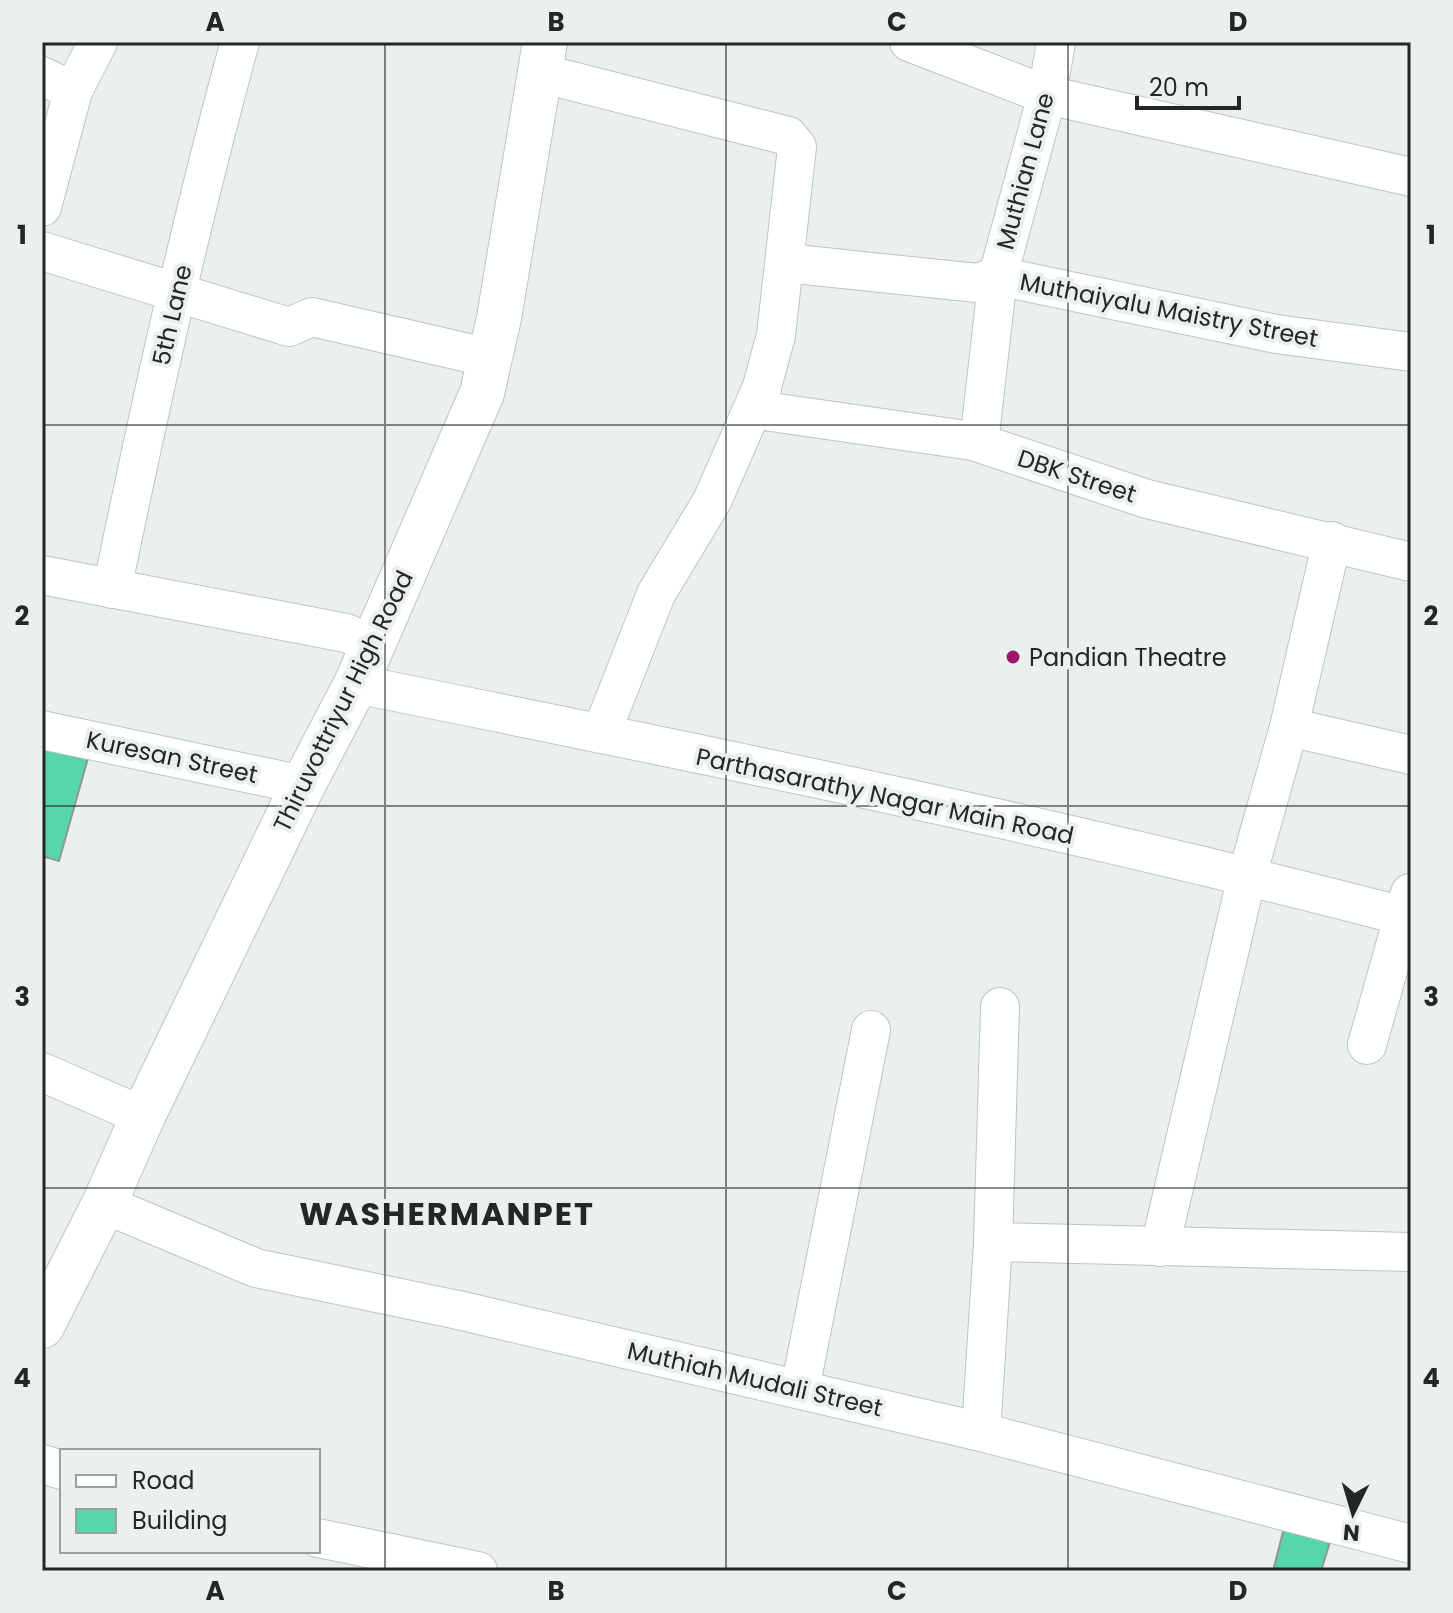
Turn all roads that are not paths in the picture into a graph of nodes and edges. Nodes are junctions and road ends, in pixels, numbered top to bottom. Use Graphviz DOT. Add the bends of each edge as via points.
graph roads {
  1 [pos="98,42"];
  2 [pos="240,42"];
  3 [pos="909,42"];
  4 [pos="1056,42"];
  5 [pos="542,58"];
  6 [pos="58,83"];
  7 [pos="1047,95"];
  8 [pos="1411,177"];
  9 [pos="42,207"];
  10 [pos="42,251"];
  11 [pos="786,263"];
  12 [pos="998,276"];
  13 [pos="177,293"];
  14 [pos="1411,352"];
  15 [pos="490,358"];
  16 [pos="762,387"];
  17 [pos="979,443"];
  18 [pos="1332,541"];
  19 [pos="1411,562"];
  20 [pos="42,575"];
  21 [pos="112,589"];
  22 [pos="375,645"];
  23 [pos="356,684"];
  24 [pos="1289,727"];
  25 [pos="42,730"];
  26 [pos="601,734"];
  27 [pos="1411,755"];
  28 [pos="303,785"];
  29 [pos="1247,876"];
  30 [pos="1408,908"];
  31 [pos="1000,1007"];
  32 [pos="871,1030"];
  33 [pos="1367,1045"];
  34 [pos="42,1072"];
  35 [pos="143,1116"];
  36 [pos="104,1204"];
  37 [pos="993,1242"];
  38 [pos="1160,1247"];
  39 [pos="1411,1252"];
  40 [pos="42,1326"];
  41 [pos="800,1389"];
  42 [pos="981,1432"];
  43 [pos="320,1538"];
  44 [pos="1411,1544"];
  45 [pos="478,1571"];
  1 -- 6 [label="street"];
  2 -- 13 [label="street, 5th Lane"];
  3 -- 7 [label="street"];
  4 -- 7 [label="street, Muthian Lane"];
  5 -- 11 [label="street" via="793,139 797,152"];
  5 -- 15 [label="main road, Thiruvottriyur High Road"];
  6 -- 9 [label="street"];
  7 -- 8 [label="street"];
  7 -- 12 [label="street, Muthian Lane"];
  10 -- 13 [label="street"];
  11 -- 12 [label="street, Muthaiyalu Maistry Street" via="977,283"];
  11 -- 16 [label="street"];
  12 -- 14 [label="street, Muthaiyalu Maistry Street" via="1276,334"];
  12 -- 17 [label="street, Muthian Lane"];
  13 -- 15 [label="street" via="289,327 312,317"];
  13 -- 21 [label="street, 5th Lane"];
  15 -- 22 [label="main road, Thiruvottriyur High Road" via="482,393"];
  16 -- 17 [label="street, DBK Street" via="760,403 771,412"];
  16 -- 26 [label="street" via="712,501 656,594"];
  17 -- 18 [label="street, DBK Street" via="1147,499"];
  18 -- 19 [label="street, DBK Street"];
  18 -- 24 [label="street"];
  20 -- 21 [label="street"];
  21 -- 22 [label="street" via="346,633"];
  22 -- 23 [label="main road, Thiruvottriyur High Road"];
  23 -- 26 [label="street, Parthasarathy Nagar Main Road"];
  23 -- 28 [label="main road, Thiruvottriyur High Road"];
  24 -- 27 [label="street"];
  24 -- 29 [label="street"];
  25 -- 28 [label="street, Kuresan Street"];
  26 -- 29 [label="street, Parthasarathy Nagar Main Road"];
  28 -- 35 [label="main road, Thiruvottriyur High Road"];
  29 -- 30 [label="street, Parthasarathy Nagar Main Road"];
  29 -- 38 [label="street"];
  30 -- 33 [label="street"];
  31 -- 37 [label="street"];
  32 -- 41 [label="street"];
  34 -- 35 [label="street"];
  35 -- 36 [label="main road, Thiruvottriyur High Road"];
  36 -- 40 [label="main road, Thiruvottriyur High Road"];
  36 -- 41 [label="street, Muthiah Mudali Street" via="256,1268"];
  37 -- 38 [label="street"];
  37 -- 42 [label="street"];
  38 -- 39 [label="street"];
  41 -- 42 [label="street, Muthiah Mudali Street"];
  42 -- 44 [label="street, Muthiah Mudali Street"];
  43 -- 45 [label="street"];
}
